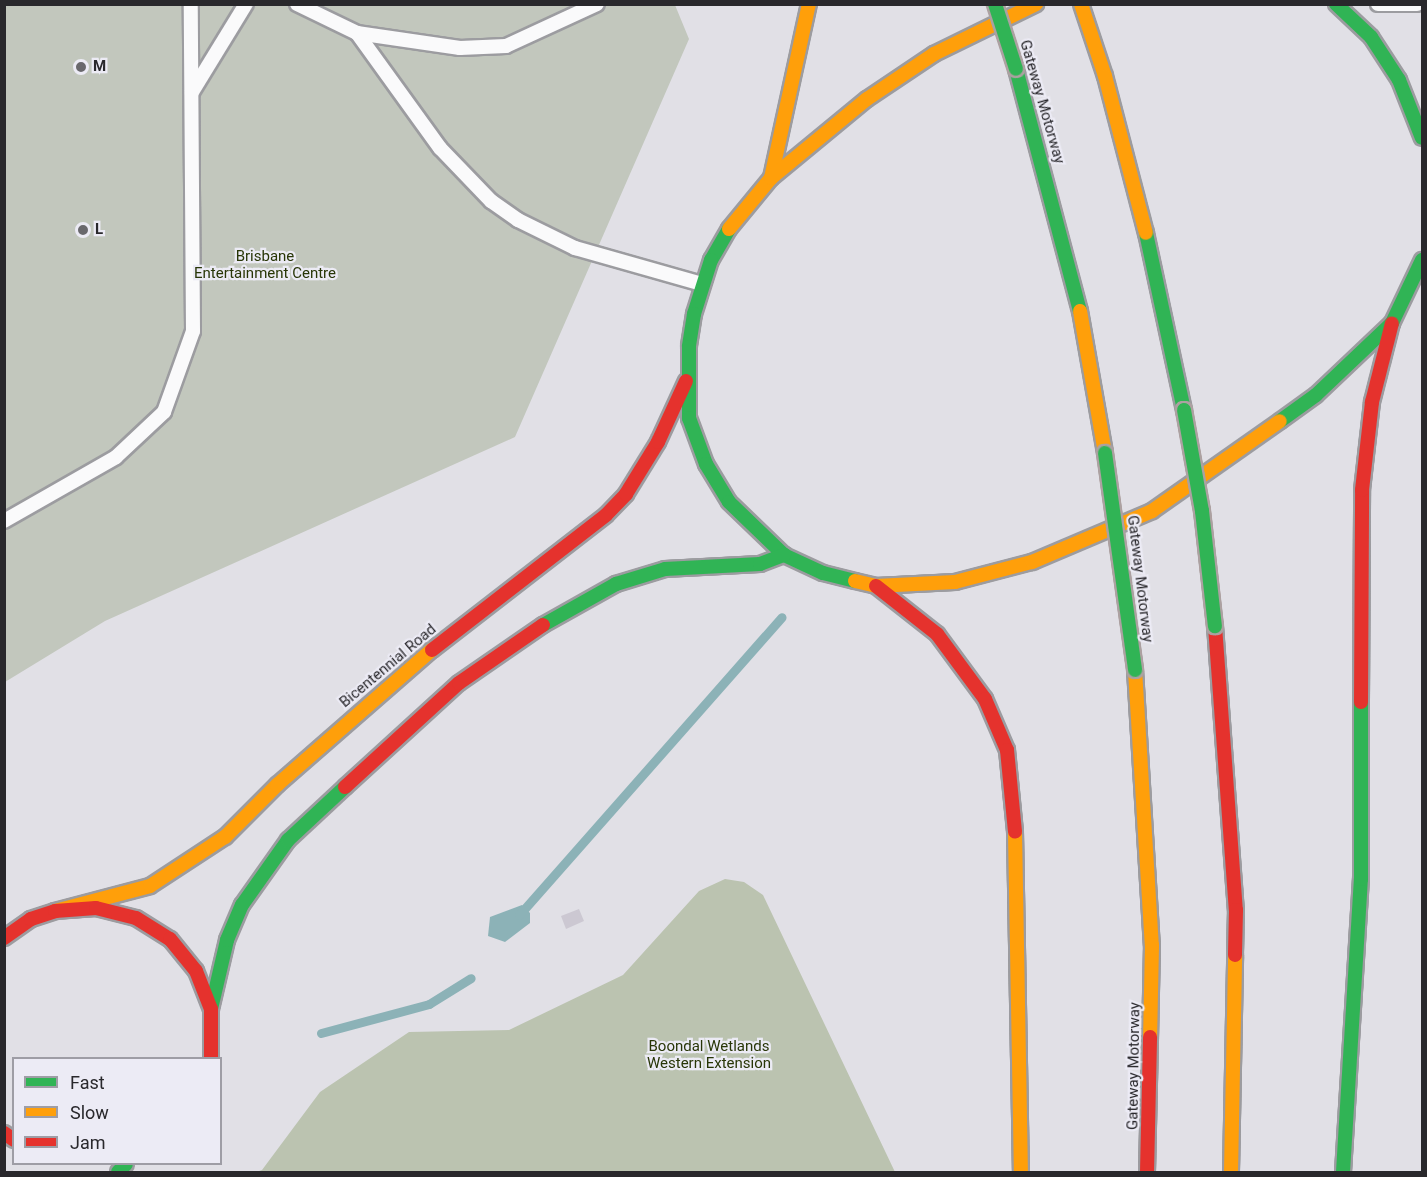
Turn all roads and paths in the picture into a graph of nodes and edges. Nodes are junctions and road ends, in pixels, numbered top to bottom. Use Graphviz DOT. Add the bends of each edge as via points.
graph roads {
  1 [pos="191,4"];
  2 [pos="246,4"];
  3 [pos="297,4"];
  4 [pos="597,4"];
  5 [pos="809,4"];
  6 [pos="995,4"];
  7 [pos="1036,4"];
  8 [pos="1081,4"];
  9 [pos="1336,4"];
  10 [pos="1378,4"];
  11 [pos="1417,4"];
  12 [pos="357,33"];
  13 [pos="192,93"];
  14 [pos="1422,138"];
  15 [pos="771,178"];
  16 [pos="1422,260"];
  17 [pos="702,284"];
  18 [pos="1392,323"];
  19 [pos="686,381"];
  20 [pos="4,521"];
  21 [pos="784,555"];
  22 [pos="876,586"];
  23 [pos="55,911"];
  24 [pos="4,938"];
  25 [pos="211,1009"];
  26 [pos="211,1057"];
  27 [pos="1021,1173"];
  28 [pos="1147,1173"];
  29 [pos="1231,1173"];
  30 [pos="1343,1173"];
  1 -- 13 [label="lane"];
  2 -- 13 [label="lane"];
  3 -- 12 [label="lane"];
  4 -- 12 [label="lane" via="506,46 459,48"];
  5 -- 15 [label="main road"];
  6 -- 28 [label="main road, Gateway Motorway, bridge" via="1016,69 1080,313 1105,453 1135,670 1152,945"];
  7 -- 15 [label="main road" via="934,54 867,99"];
  8 -- 29 [label="main road, bridge" via="1161,291 1202,511 1215,626 1236,910"];
  9 -- 14 [label="main road" via="1371,37 1388,63 1417,118"];
  10 -- 11 [label="lane"];
  12 -- 17 [label="lane" via="440,148 491,201 518,220 575,248"];
  13 -- 20 [label="lane" via="194,332 164,412 116,456"];
  15 -- 17 [label="main road" via="726,233"];
  16 -- 18 [label="main road"];
  17 -- 19 [label="main road"];
  18 -- 22 [label="main road" via="1316,396 1152,511 993,575 926,585"];
  18 -- 30 [label="main road" via="1372,402 1362,490 1361,879"];
  19 -- 21 [label="main road" via="689,418 706,464 729,502"];
  19 -- 23 [label="main road, Bicentennial Road" via="658,442 626,494 606,515 435,647 277,785 225,837 150,886"];
  21 -- 22 [label="main road" via="823,573"];
  21 -- 25 [label="main road, Bicentennial Road" via="760,564 665,569 616,584 524,635 459,683 296,833 262,872 227,940"];
  22 -- 27 [label="main road" via="937,634 962,664 985,699 1007,750 1017,852"];
  23 -- 24 [label="main road, Bicentennial Road" via="32,919"];
  23 -- 25 [label="main road, Bicentennial Road" via="96,908 126,915 170,939 196,971"];
  25 -- 26 [label="main road, Bicentennial Road"];
}
